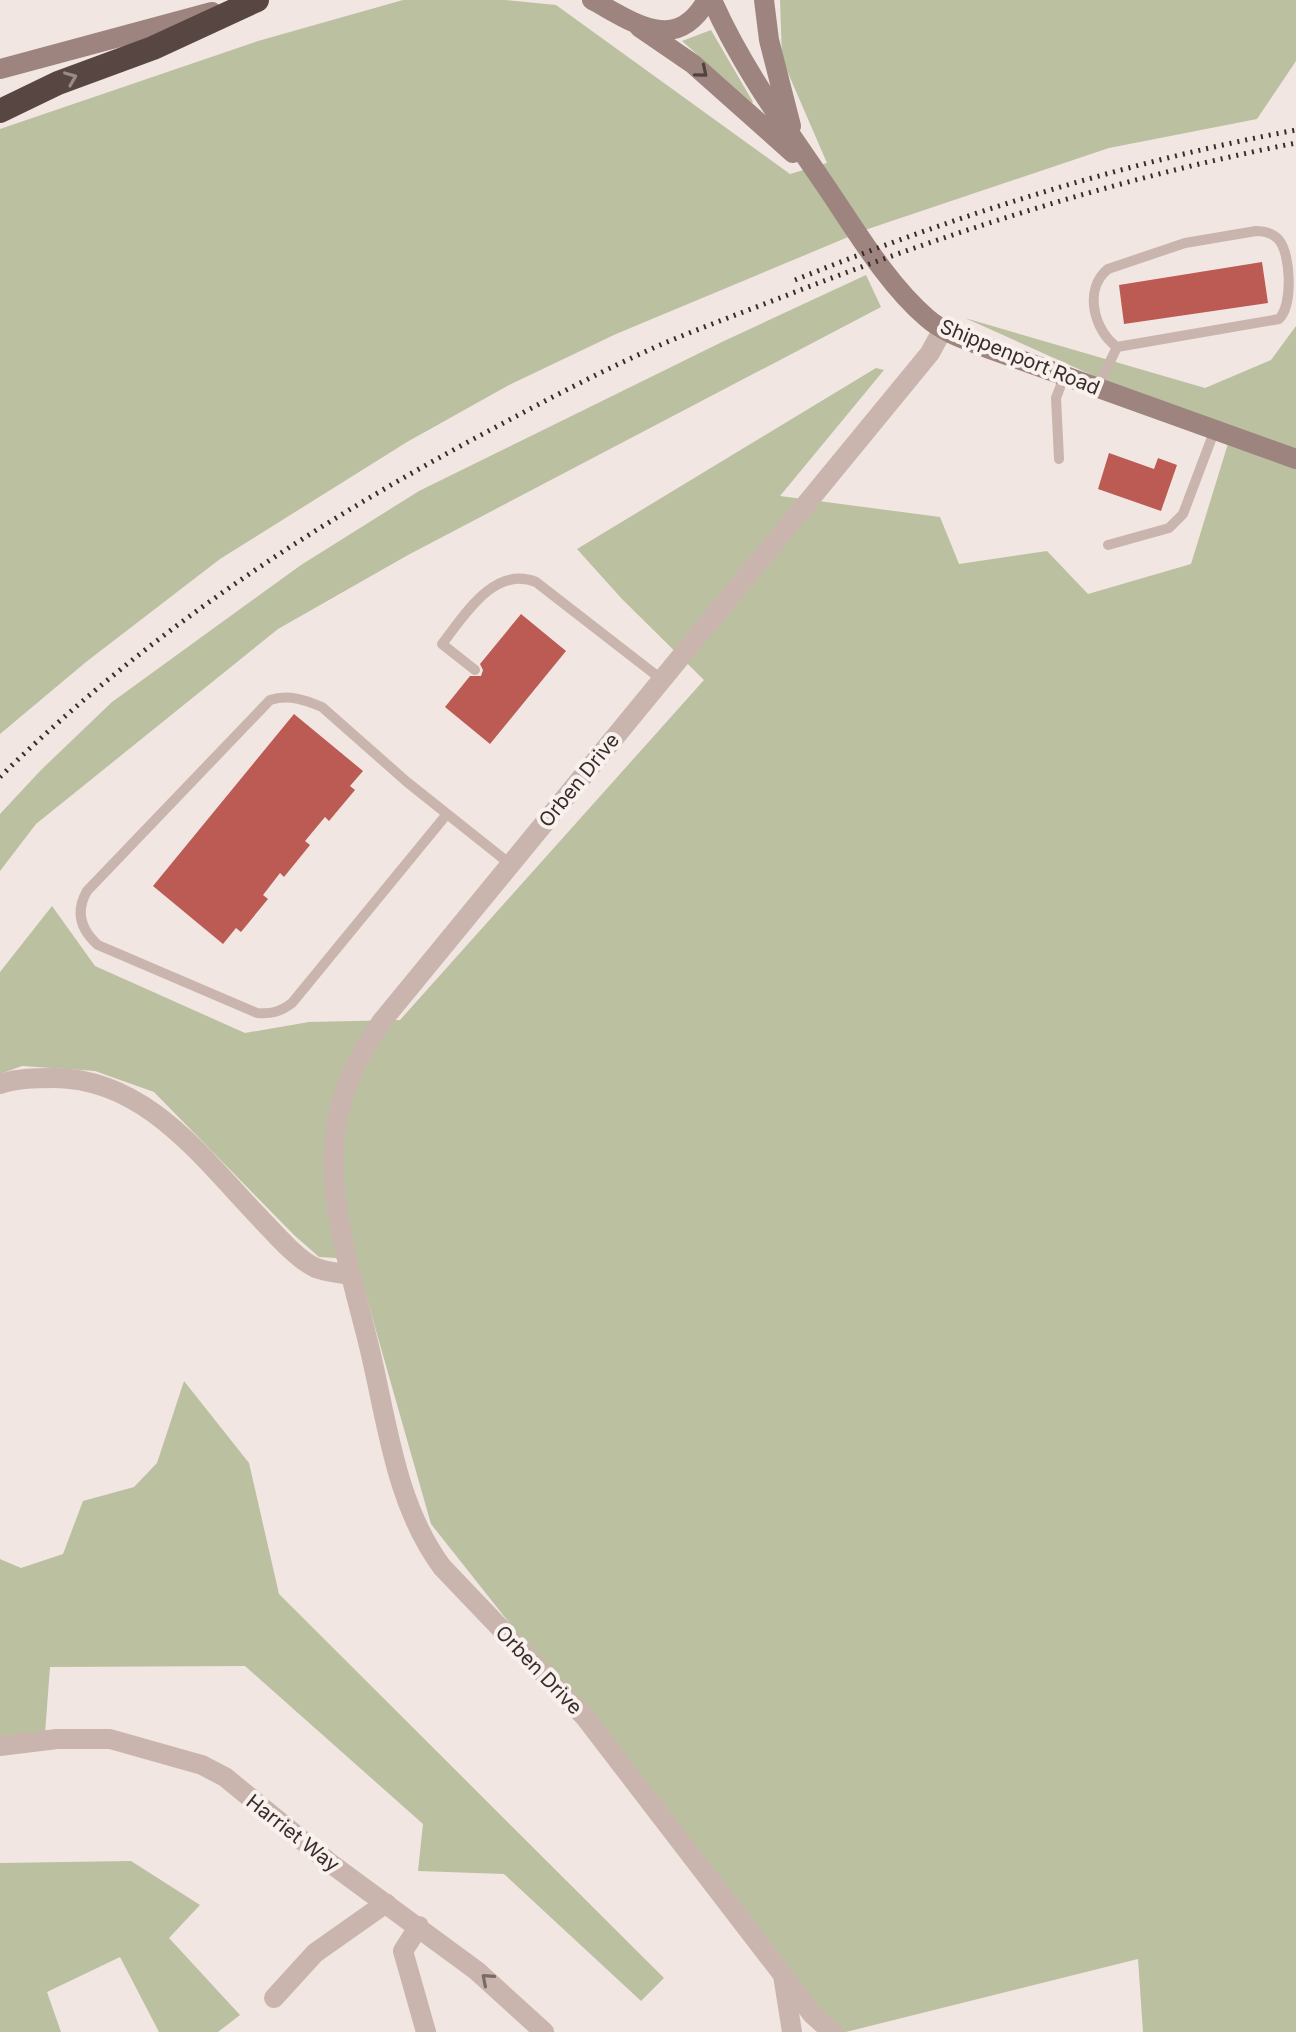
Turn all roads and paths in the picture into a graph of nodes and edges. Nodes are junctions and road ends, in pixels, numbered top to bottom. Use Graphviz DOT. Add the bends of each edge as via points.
graph roads {
  1 [pos="256,0"];
  2 [pos="592,0"];
  3 [pos="709,0"];
  4 [pos="764,0"];
  5 [pos="639,27"];
  6 [pos="0,69"];
  7 [pos="0,111"];
  8 [pos="797,145"];
  9 [pos="822,180"];
  10 [pos="943,329"];
  11 [pos="1117,347"];
  12 [pos="1064,377"];
  13 [pos="1097,389"];
  14 [pos="1214,432"];
  15 [pos="1059,459"];
  16 [pos="1296,459"];
  17 [pos="1108,545"];
  18 [pos="475,670"];
  19 [pos="661,679"];
  20 [pos="447,814"];
  21 [pos="510,864"];
  22 [pos="0,1084"];
  23 [pos="352,1276"];
  24 [pos="0,1746"];
  25 [pos="386,1903"];
  26 [pos="419,1926"];
  27 [pos="783,1975"];
  28 [pos="274,1998"];
  29 [pos="426,2032"];
  30 [pos="544,2032"];
  31 [pos="792,2032"];
  32 [pos="832,2032"];
  1 -- 6 [label="street"];
  7 -- 1 [label="highway, one-way"];
  2 -- 5 [label="street"];
  3 -- 5 [label="street" via="680,27"];
  3 -- 8 [label="street, Shippenport Road"];
  4 -- 8 [label="street" via="777,77"];
  5 -- 9 [label="street, one-way" via="693,64"];
  8 -- 9 [label="street, Shippenport Road"];
  9 -- 10 [label="street, Shippenport Road" via="907,297"];
  10 -- 12 [label="street, Shippenport Road"];
  10 -- 19 [label="street, Orben Drive" via="930,353"];
  11 -- 11 [label="lane" via="1279,319 1289,299 1281,244 1273,235 1256,231 1185,243 1108,269 1094,291 1097,322 1106,340"];
  11 -- 13 [label="lane"];
  12 -- 13 [label="street, Shippenport Road"];
  12 -- 15 [label="lane" via="1056,398"];
  13 -- 14 [label="street, Shippenport Road"];
  14 -- 16 [label="street, Shippenport Road"];
  14 -- 17 [label="lane" via="1183,514 1169,528"];
  18 -- 19 [label="lane" via="442,644 479,598 505,581 521,578 544,587"];
  19 -- 21 [label="street, Orben Drive"];
  20 -- 20 [label="lane" via="322,707 280,697 270,700 87,891 81,921 98,945 257,1013 281,1011"];
  20 -- 21 [label="lane"];
  21 -- 23 [label="street, Orben Drive" via="382,1021 346,1082 333,1162"];
  22 -- 23 [label="street" via="67,1078 127,1095 174,1129 315,1268"];
  23 -- 27 [label="street, Orben Drive" via="399,1478 424,1542 584,1716"];
  24 -- 25 [label="street, Harriet Way" via="110,1739 202,1765 225,1777"];
  25 -- 26 [label="street, Harriet Way"];
  25 -- 28 [label="street" via="315,1953"];
  26 -- 29 [label="street" via="403,1951"];
  30 -- 26 [label="street, Harriet Way, one-way"];
  27 -- 31 [label="street, Orben Drive"];
  27 -- 32 [label="street"];
}
